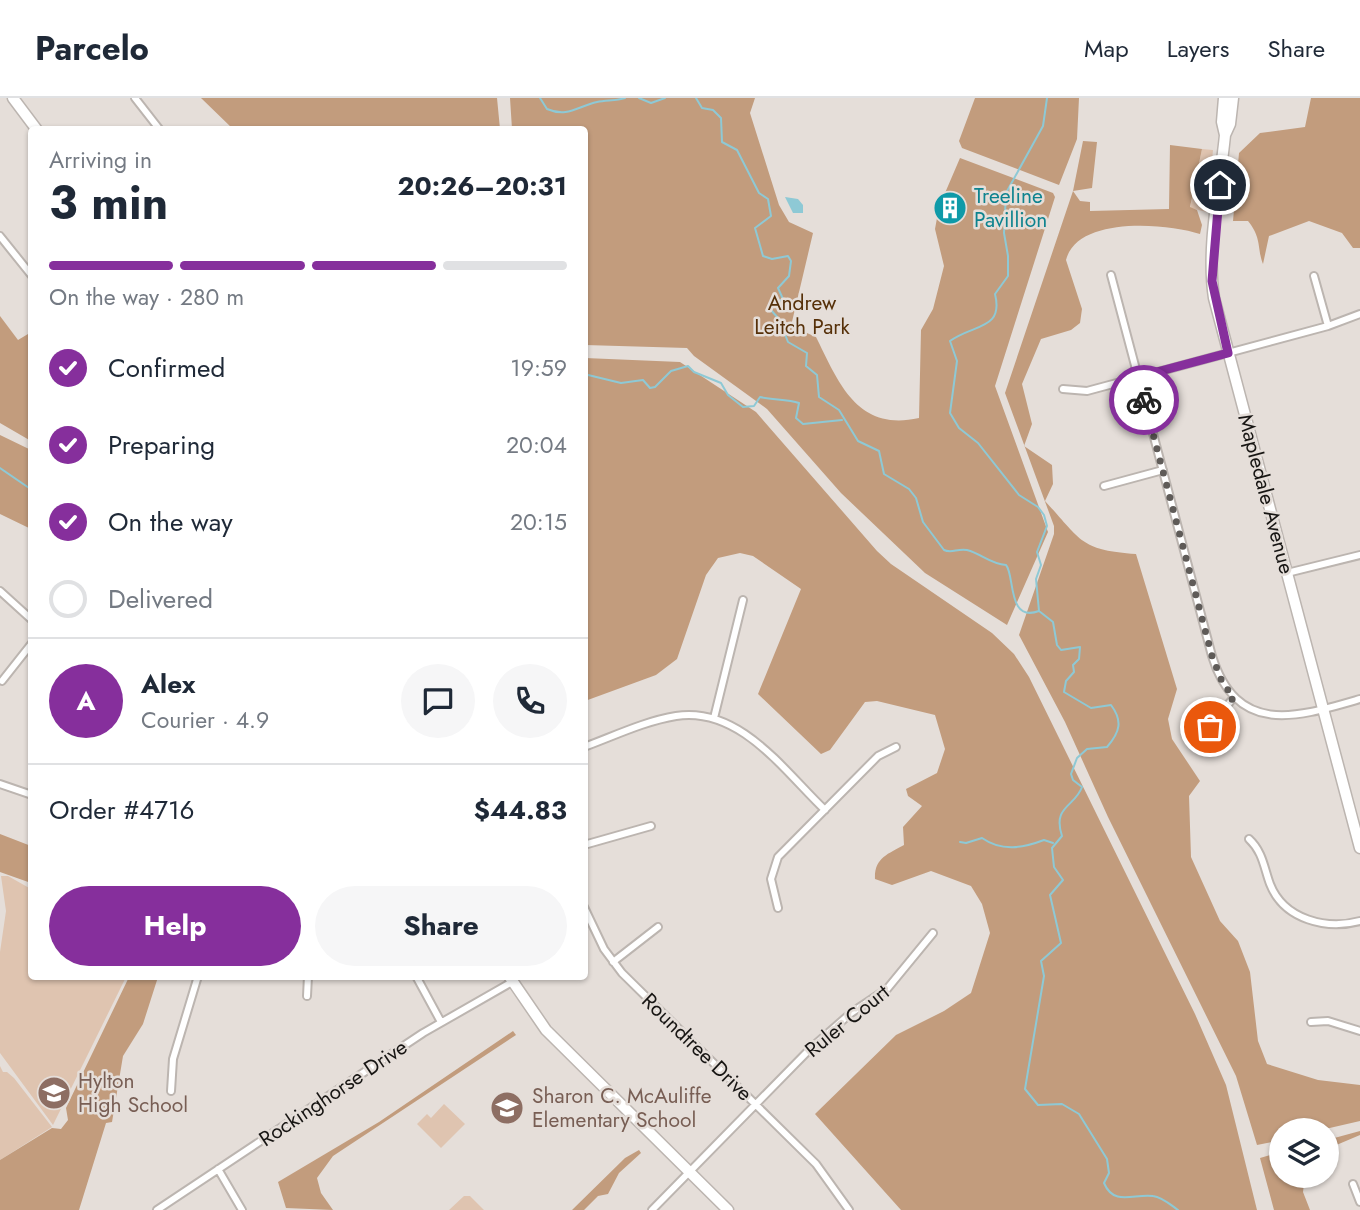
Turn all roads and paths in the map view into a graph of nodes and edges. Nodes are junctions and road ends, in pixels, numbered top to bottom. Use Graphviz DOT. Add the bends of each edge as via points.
graph roads {
  1 [pos="13,98"];
  2 [pos="135,98"];
  3 [pos="1224,98"];
  4 [pos="1233,98"];
  5 [pos="34,126"];
  6 [pos="157,126"];
  7 [pos="1225,135"];
  8 [pos="0,236"];
  9 [pos="28,271"];
  10 [pos="1111,275"];
  11 [pos="1314,276"];
  12 [pos="1360,314"];
  13 [pos="1328,326"];
  14 [pos="1228,353"];
  15 [pos="1138,377"];
  16 [pos="1063,389"];
  17 [pos="1163,470"];
  18 [pos="1104,486"];
  19 [pos="1360,555"];
  20 [pos="1287,573"];
  21 [pos="0,591"];
  22 [pos="743,600"];
  23 [pos="28,616"];
  24 [pos="28,648"];
  25 [pos="2,681"];
  26 [pos="1234,697"];
  27 [pos="1360,699"];
  28 [pos="1323,709"];
  29 [pos="714,718"];
  30 [pos="1210,727"];
  31 [pos="588,746"];
  32 [pos="896,747"];
  33 [pos="0,784"];
  34 [pos="28,794"];
  35 [pos="825,810"];
  36 [pos="1355,811"];
  37 [pos="651,826"];
  38 [pos="1249,839"];
  39 [pos="588,844"];
  40 [pos="1360,848"];
  41 [pos="778,908"];
  42 [pos="588,915"];
  43 [pos="1360,921"];
  44 [pos="658,926"];
  45 [pos="933,933"];
  46 [pos="613,962"];
  47 [pos="197,980"];
  48 [pos="308,980"];
  49 [pos="418,980"];
  50 [pos="509,980"];
  51 [pos="512,980"];
  52 [pos="307,996"];
  53 [pos="441,1022"];
  54 [pos="1311,1022"];
  55 [pos="1360,1031"];
  56 [pos="172,1091"];
  57 [pos="756,1105"];
  58 [pos="218,1169"];
  59 [pos="689,1173"];
  60 [pos="1353,1184"];
  61 [pos="1360,1202"];
  62 [pos="157,1210"];
  63 [pos="242,1210"];
  64 [pos="652,1210"];
  65 [pos="728,1210"];
  66 [pos="849,1210"];
  1 -- 5 [label="street"];
  2 -- 6 [label="street"];
  3 -- 7 [label="street, Mapledale Avenue"];
  4 -- 7 [label="street, Mapledale Avenue"];
  7 -- 14 [label="street, Mapledale Avenue" via="1212,281"];
  8 -- 9 [label="street"];
  10 -- 15 [label="street"];
  11 -- 13 [label="street"];
  12 -- 13 [label="street"];
  13 -- 14 [label="street"];
  14 -- 15 [label="street"];
  14 -- 20 [label="street, Mapledale Avenue"];
  15 -- 16 [label="street" via="1087,391"];
  15 -- 17 [label="street"];
  17 -- 18 [label="street"];
  17 -- 26 [label="street" via="1214,663"];
  19 -- 20 [label="street"];
  20 -- 28 [label="street, Mapledale Avenue"];
  21 -- 23 [label="street"];
  22 -- 29 [label="street"];
  24 -- 25 [label="street"];
  26 -- 28 [label="street" via="1275,716"];
  26 -- 30 [label="street"];
  27 -- 28 [label="street"];
  28 -- 36 [label="street, Mapledale Avenue"];
  29 -- 31 [label="street" via="675,716"];
  29 -- 35 [label="street" via="746,734"];
  32 -- 35 [label="street" via="877,756"];
  33 -- 34 [label="street"];
  35 -- 41 [label="street" via="775,862 771,883"];
  36 -- 40 [label="street, Mapledale Avenue"];
  37 -- 39 [label="street"];
  38 -- 43 [label="street" via="1261,854 1275,894 1292,911 1326,925"];
  42 -- 46 [label="street, Roundtree Drive"];
  44 -- 46 [label="street"];
  45 -- 57 [label="street, Ruler Court" via="897,979 834,1027"];
  46 -- 57 [label="street, Roundtree Drive"];
  47 -- 56 [label="street" via="173,1059"];
  48 -- 52 [label="street"];
  49 -- 53 [label="street"];
  50 -- 53 [label="street, Rockinghorse Drive"];
  51 -- 59 [label="street" via="546,1030"];
  53 -- 58 [label="street, Rockinghorse Drive"];
  54 -- 55 [label="street" via="1328,1021"];
  57 -- 59 [label="street, Ruler Court"];
  57 -- 66 [label="street, Roundtree Drive" via="816,1164"];
  58 -- 62 [label="street, Rockinghorse Drive"];
  58 -- 63 [label="street"];
  59 -- 64 [label="street, Ruler Court"];
  59 -- 65 [label="street"];
  60 -- 61 [label="street"];
}
